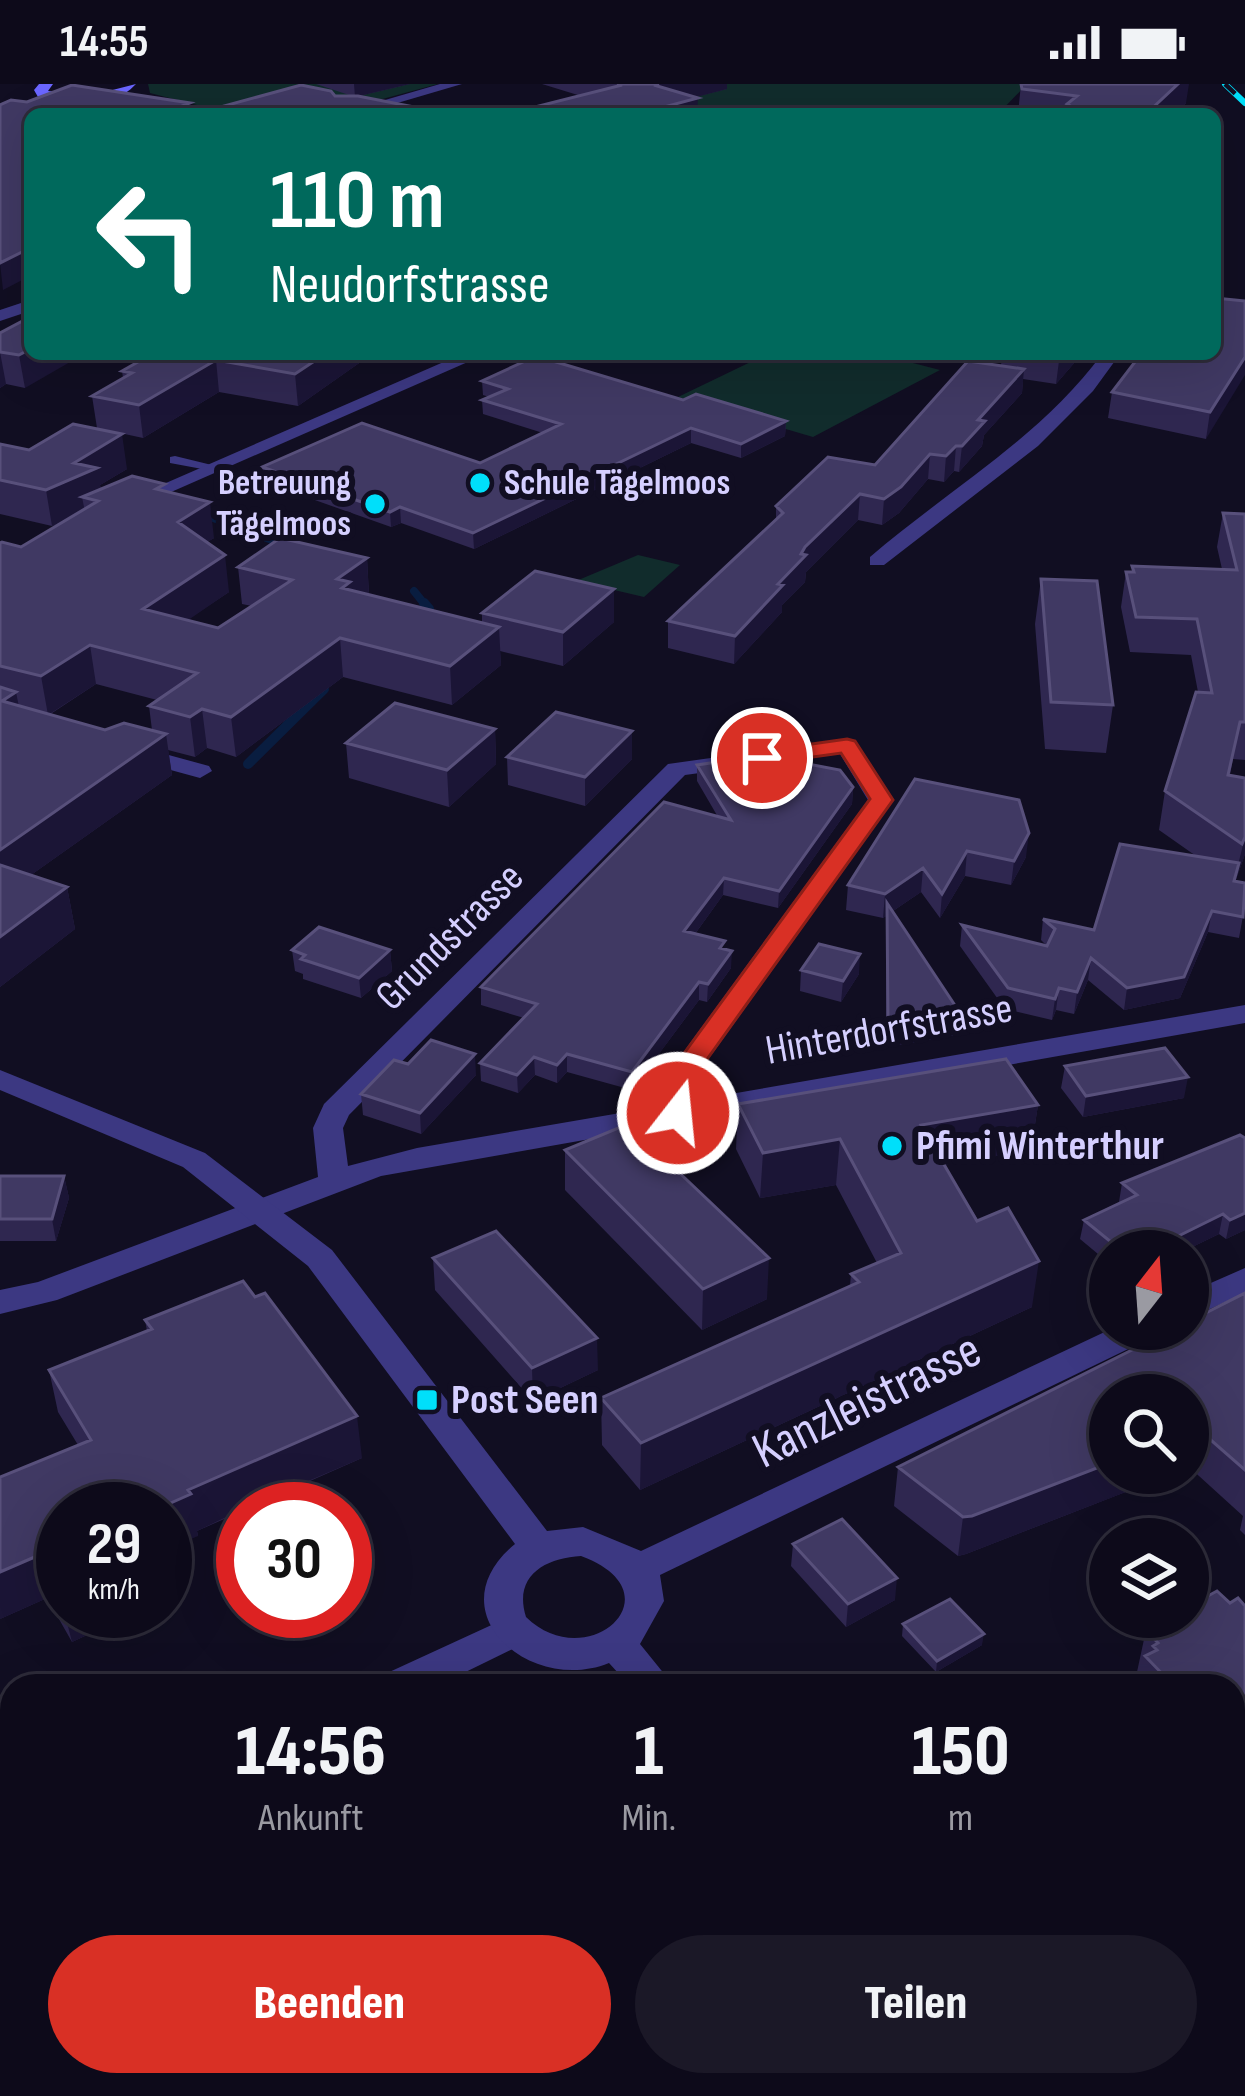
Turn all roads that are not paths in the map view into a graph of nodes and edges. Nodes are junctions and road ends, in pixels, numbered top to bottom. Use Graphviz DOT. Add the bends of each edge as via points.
graph roads {
  1 [pos="454,84"];
  2 [pos="123,92"];
  3 [pos="44,94"];
  4 [pos="366,108"];
  5 [pos="463,360"];
  6 [pos="1107,360"];
  7 [pos="175,460"];
  8 [pos="214,466"];
  9 [pos="99,516"];
  10 [pos="877,561"];
  11 [pos="106,744"];
  12 [pos="200,771"];
  13 [pos="1245,1014"];
  14 [pos="0,1079"];
  15 [pos="678,1113"];
  16 [pos="334,1184"];
  17 [pos="265,1212"];
  18 [pos="1245,1279"];
  19 [pos="1209,1296"];
  20 [pos="0,1302"];
  21 [pos="1098,1350"];
  22 [pos="538,1548"];
  23 [pos="638,1569"];
  24 [pos="513,1631"];
  25 [pos="617,1645"];
  26 [pos="424,1674"];
  27 [pos="643,1674"];
  1 -- 4 [label="street"];
  2 -- 3 [label="main road"];
  5 -- 8 [label="street"];
  6 -- 10 [label="street" via="1085,395 1028,447"];
  7 -- 8 [label="lane"];
  8 -- 9 [label="street"];
  11 -- 12 [label="street"];
  13 -- 15 [label="street, Hinterdorfstrasse"];
  14 -- 17 [label="street" via="194,1160"];
  15 -- 16 [label="street, Hinterdorfstrasse" via="417,1158"];
  15 -- 16 [label="street, Grundstrasse" via="676,1082 881,800 847,746 676,769 335,1111 328,1128"];
  16 -- 17 [label="street, Hinterdorfstrasse"];
  17 -- 20 [label="street, Hinterdorfstrasse"];
  17 -- 22 [label="street" via="320,1258"];
  18 -- 19 [label="street"];
  21 -- 23 [label="street, Kanzleistrasse"];
  22 -- 23 [label="street" via="604,1545"];
  22 -- 24 [label="street" via="503,1585 501,1609"];
  23 -- 25 [label="street" via="646,1609"];
  24 -- 25 [label="street" via="561,1655"];
  24 -- 26 [label="street"];
  25 -- 27 [label="street"];
}
